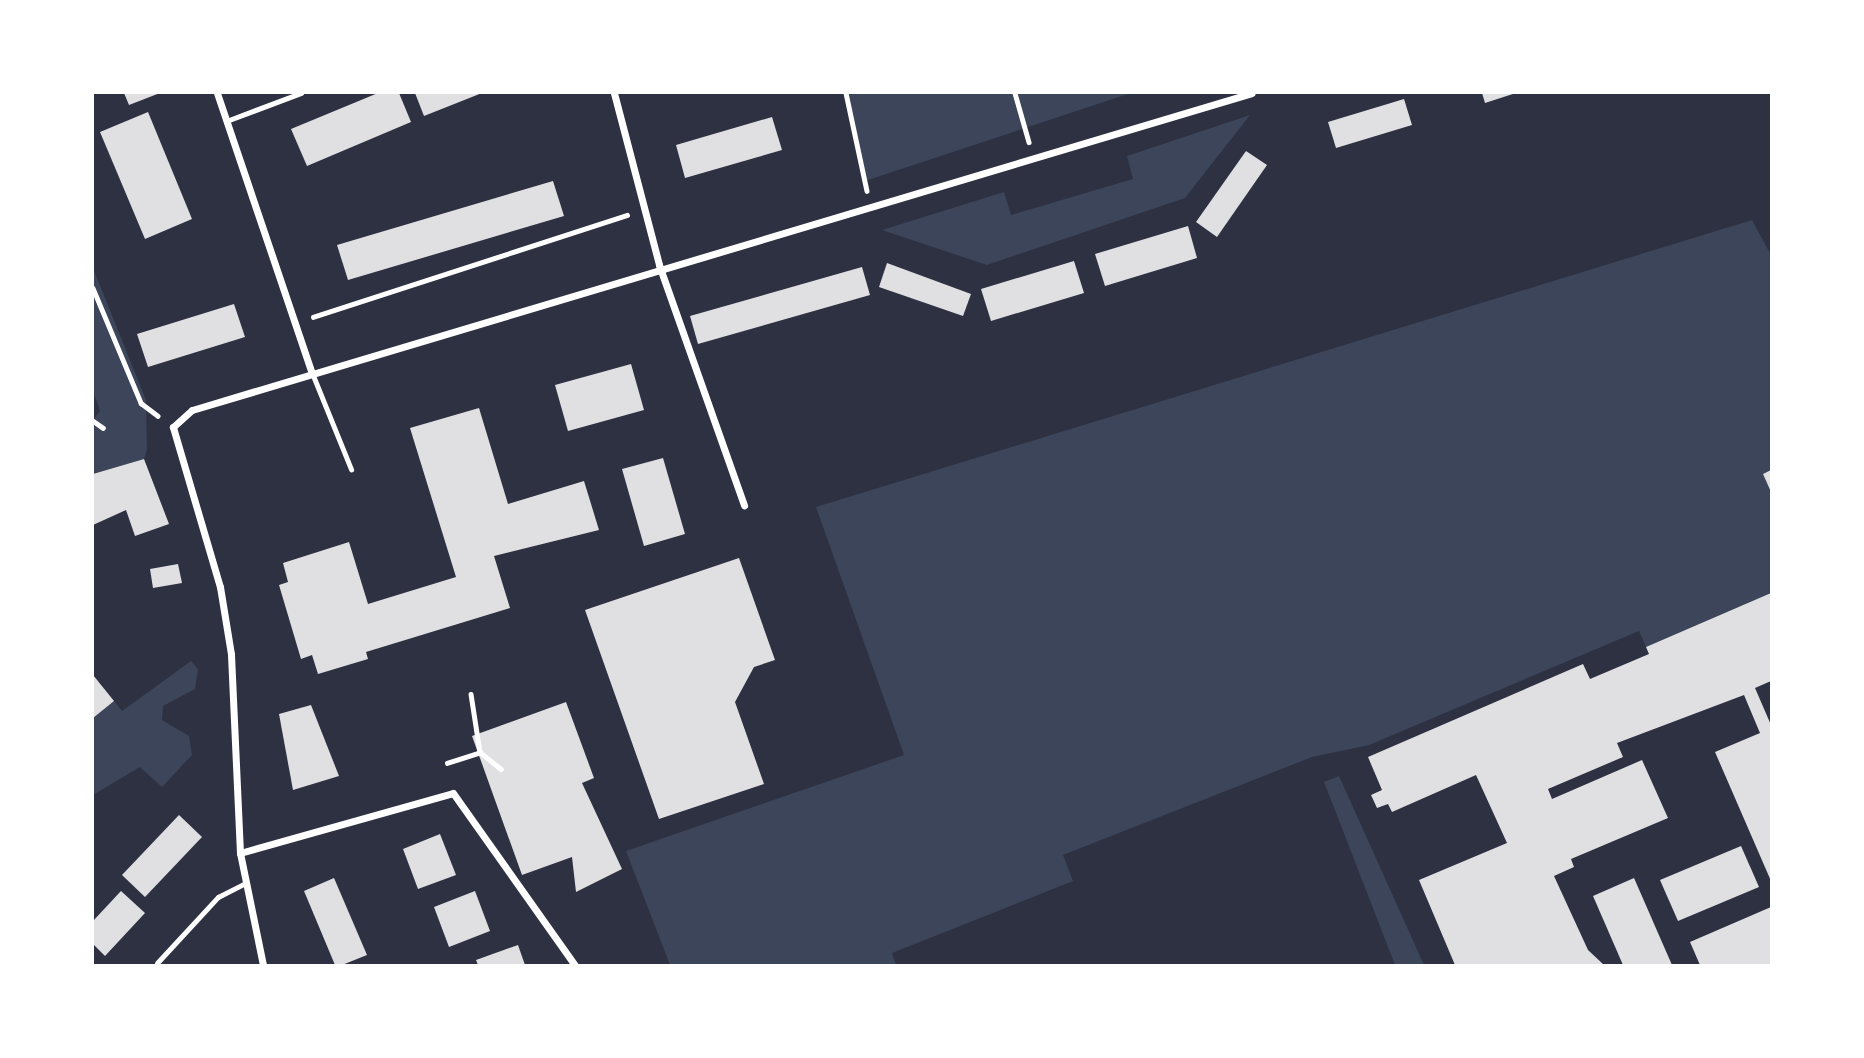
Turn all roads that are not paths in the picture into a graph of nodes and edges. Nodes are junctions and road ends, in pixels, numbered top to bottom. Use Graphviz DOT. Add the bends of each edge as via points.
graph roads {
  1 [pos="217,93"];
  2 [pos="301,93"];
  3 [pos="614,93"];
  4 [pos="1252,93"];
  5 [pos="229,120"];
  6 [pos="659,265"];
  7 [pos="312,373"];
  8 [pos="93,421"];
  9 [pos="103,428"];
  10 [pos="351,469"];
  11 [pos="744,505"];
  12 [pos="240,853"];
  13 [pos="245,883"];
  14 [pos="158,963"];
  15 [pos="262,965"];
  16 [pos="575,965"];
  1 -- 5 [label="street"];
  2 -- 5 [label="lane"];
  3 -- 6 [label="street"];
  4 -- 6 [label="street"];
  5 -- 7 [label="street"];
  6 -- 7 [label="street"];
  6 -- 11 [label="street"];
  7 -- 10 [label="lane"];
  7 -- 12 [label="street" via="192,410 173,428 220,587 231,654"];
  8 -- 9 [label="lane"];
  12 -- 13 [label="street"];
  12 -- 16 [label="street" via="453,793"];
  13 -- 14 [label="lane" via="218,897"];
  13 -- 15 [label="street"];
}
